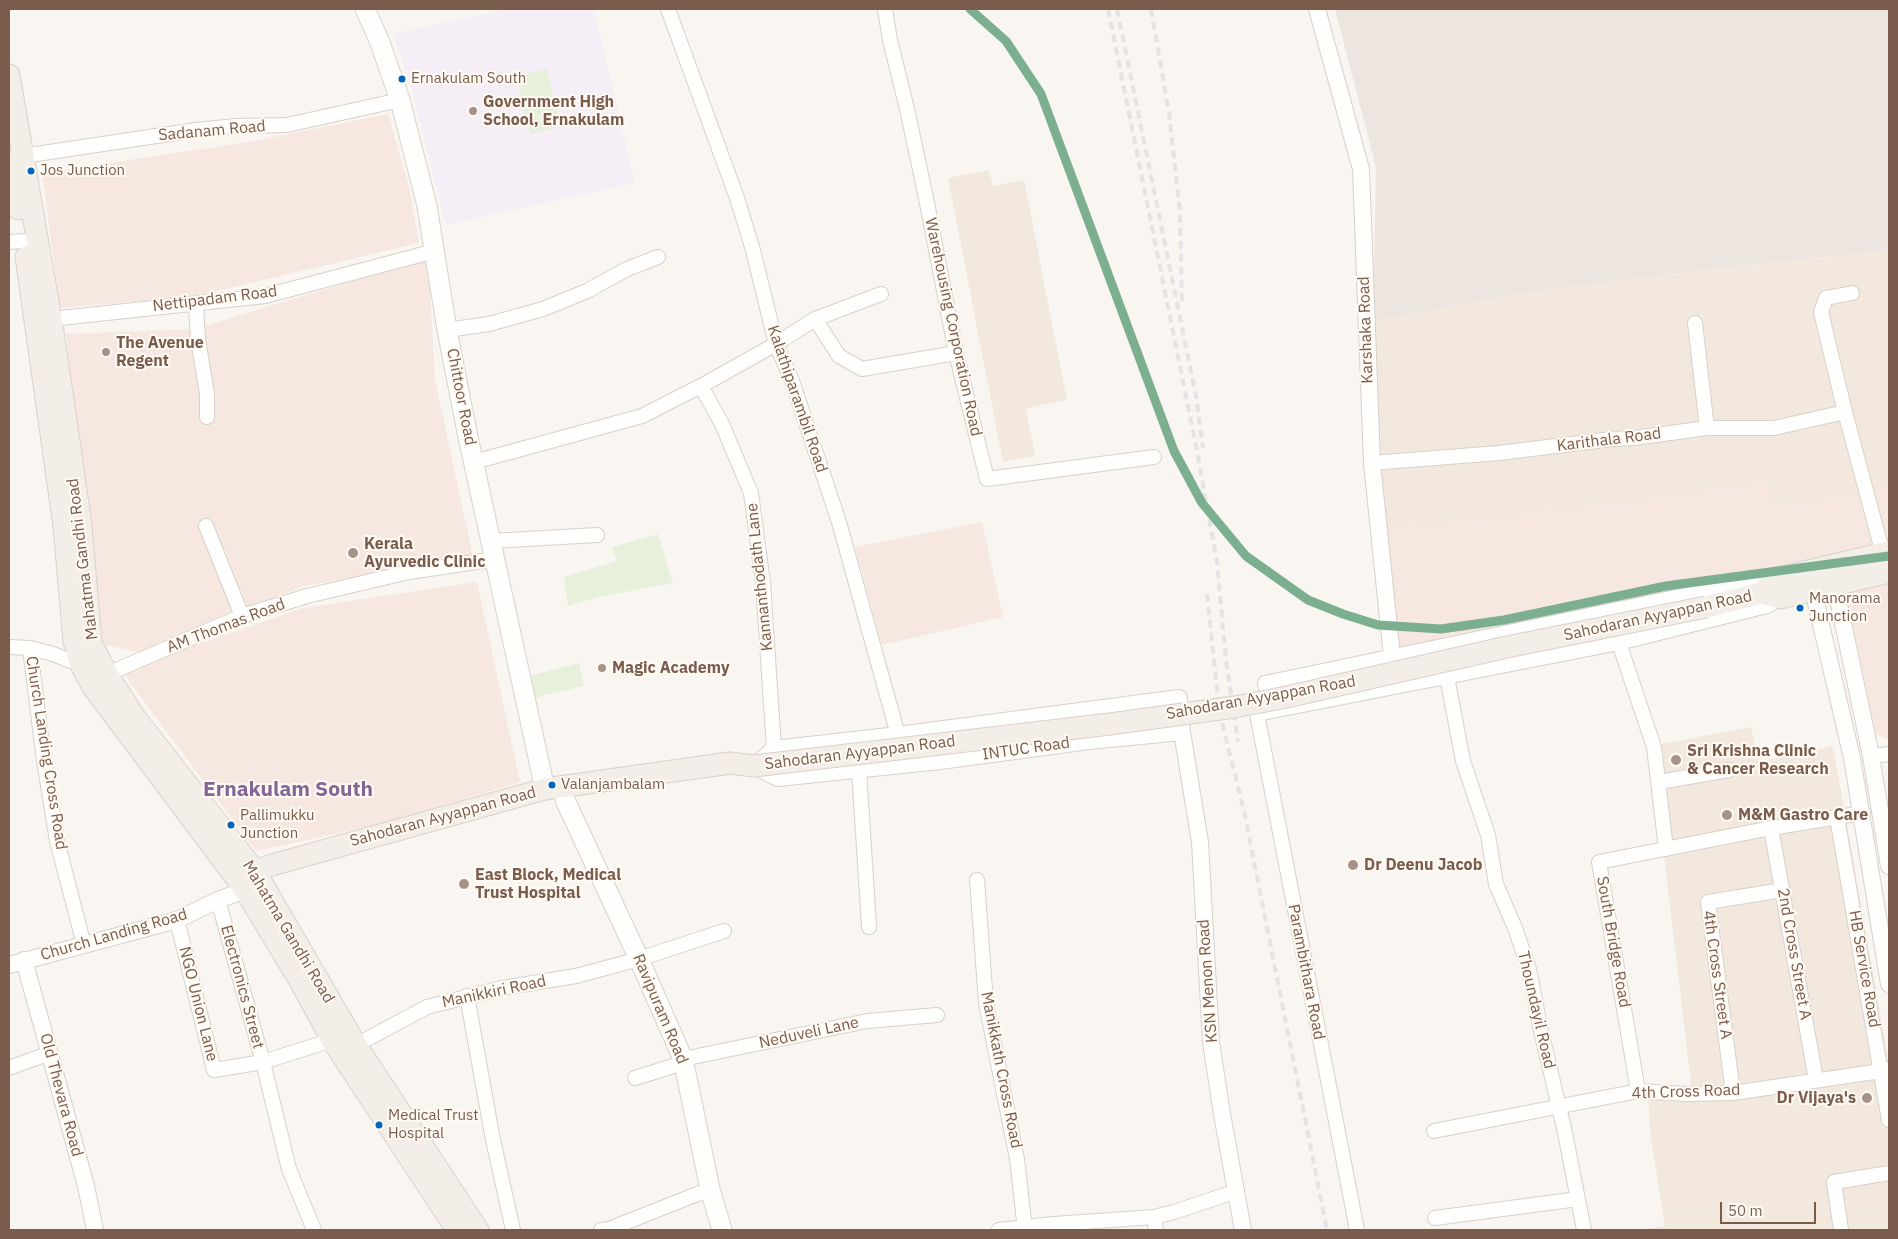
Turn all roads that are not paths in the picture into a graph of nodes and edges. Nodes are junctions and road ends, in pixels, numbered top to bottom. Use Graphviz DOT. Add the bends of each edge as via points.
graph roads {
  1 [pos="366,9"];
  2 [pos="668,9"];
  3 [pos="885,9"];
  4 [pos="1317,9"];
  5 [pos="9,75"];
  6 [pos="400,100"];
  7 [pos="16,160"];
  8 [pos="16,242"];
  9 [pos="436,251"];
  10 [pos="658,257"];
  11 [pos="1852,293"];
  12 [pos="880,294"];
  13 [pos="196,304"];
  14 [pos="815,319"];
  15 [pos="43,320"];
  16 [pos="1695,323"];
  17 [pos="447,330"];
  18 [pos="776,344"];
  19 [pos="956,353"];
  20 [pos="701,386"];
  21 [pos="1845,412"];
  22 [pos="207,417"];
  23 [pos="1707,428"];
  24 [pos="1154,457"];
  25 [pos="474,462"];
  26 [pos="1372,463"];
  27 [pos="206,526"];
  28 [pos="597,534"];
  29 [pos="494,550"];
  30 [pos="1887,560"];
  31 [pos="1834,575"];
  32 [pos="1772,590"];
  33 [pos="1813,590"];
  34 [pos="242,616"];
  35 [pos="1619,643"];
  36 [pos="9,648"];
  37 [pos="30,648"];
  38 [pos="1392,657"];
  39 [pos="81,665"];
  40 [pos="107,674"];
  41 [pos="1447,677"];
  42 [pos="1273,711"];
  43 [pos="1182,732"];
  44 [pos="898,735"];
  45 [pos="774,749"];
  46 [pos="1889,754"];
  47 [pos="1871,756"];
  48 [pos="1852,758"];
  49 [pos="754,766"];
  50 [pos="859,770"];
  51 [pos="1729,770"];
  52 [pos="1659,782"];
  53 [pos="545,789"];
  54 [pos="565,800"];
  55 [pos="1881,810"];
  56 [pos="1863,813"];
  57 [pos="1837,817"];
  58 [pos="1771,828"];
  59 [pos="1666,849"];
  60 [pos="1889,866"];
  61 [pos="250,880"];
  62 [pos="977,880"];
  63 [pos="1783,890"];
  64 [pos="218,900"];
  65 [pos="177,920"];
  66 [pos="869,927"];
  67 [pos="724,931"];
  68 [pos="84,945"];
  69 [pos="639,959"];
  70 [pos="16,962"];
  71 [pos="1889,984"];
  72 [pos="467,996"];
  73 [pos="937,1015"];
  74 [pos="332,1040"];
  75 [pos="356,1045"];
  76 [pos="50,1053"];
  77 [pos="683,1061"];
  78 [pos="263,1062"];
  79 [pos="9,1068"];
  80 [pos="1885,1070"];
  81 [pos="635,1078"];
  82 [pos="1816,1080"];
  83 [pos="1638,1091"];
  84 [pos="1733,1093"];
  85 [pos="1559,1108"];
  86 [pos="1889,1120"];
  87 [pos="1434,1131"];
  88 [pos="1889,1173"];
  89 [pos="710,1189"];
  90 [pos="1237,1191"];
  91 [pos="1578,1199"];
  92 [pos="1435,1218"];
  93 [pos="1155,1223"];
  94 [pos="1025,1229"];
  95 [pos="95,1230"];
  96 [pos="314,1230"];
  97 [pos="457,1230"];
  98 [pos="478,1230"];
  99 [pos="513,1230"];
  100 [pos="600,1230"];
  101 [pos="722,1230"];
  102 [pos="999,1230"];
  103 [pos="1243,1230"];
  104 [pos="1357,1230"];
  105 [pos="1584,1230"];
  106 [pos="1841,1230"];
  1 -- 6 [label="main road, Chittoor Road"];
  2 -- 18 [label="street, Kalathiparambil Road" via="737,198"];
  3 -- 19 [label="street, Warehousing Corporation Road"];
  4 -- 26 [label="street, Karshaka Road" via="1361,169"];
  5 -- 7 [label="main road, Mahatma Gandhi Road"];
  6 -- 7 [label="street, Sadanam Road" via="287,125 196,130"];
  6 -- 9 [label="main road, Chittoor Road"];
  7 -- 8 [label="main road, Mahatma Gandhi Road"];
  7 -- 15 [label="main road, Mahatma Gandhi Road"];
  8 -- 15 [label="main road, Mahatma Gandhi Road"];
  9 -- 13 [label="street, Nettipadam Road" via="265,296"];
  9 -- 17 [label="main road, Chittoor Road"];
  10 -- 17 [label="street" via="543,309 489,324"];
  11 -- 21 [label="street" via="1826,298 1821,312"];
  12 -- 14 [label="street"];
  13 -- 15 [label="street, Nettipadam Road"];
  13 -- 22 [label="street"];
  14 -- 18 [label="street"];
  14 -- 19 [label="street" via="839,356 862,369"];
  15 -- 39 [label="main road, Mahatma Gandhi Road" via="74,641"];
  15 -- 40 [label="main road, Mahatma Gandhi Road" via="81,526 91,643"];
  16 -- 23 [label="street"];
  17 -- 25 [label="main road, Chittoor Road"];
  18 -- 20 [label="street"];
  18 -- 44 [label="street, Kalathiparambil Road" via="791,378 839,522"];
  19 -- 24 [label="street, Warehousing Corporation Road" via="987,479"];
  20 -- 25 [label="street" via="642,416"];
  20 -- 45 [label="street, Kannanthodath Lane" via="722,424 751,493 764,583"];
  21 -- 23 [label="street, Karithala Road" via="1774,428"];
  21 -- 30 [label="street"];
  23 -- 26 [label="street, Karithala Road" via="1499,453"];
  25 -- 29 [label="main road, Chittoor Road"];
  26 -- 38 [label="street, Karshaka Road"];
  27 -- 34 [label="street"];
  28 -- 29 [label="street, AM Thomas Road"];
  29 -- 34 [label="street, AM Thomas Road" via="307,596"];
  29 -- 53 [label="main road, Chittoor Road"];
  30 -- 31 [label="main road, Sahodaran Ayyappan Road"];
  31 -- 32 [label="main road, Sahodaran Ayyappan Road"];
  31 -- 33 [label="main road" via="1821,576"];
  31 -- 47 [label="street"];
  32 -- 33 [label="main road, Sahodaran Ayyappan Road"];
  32 -- 35 [label="street" via="1767,606"];
  32 -- 38 [label="street" via="1757,580"];
  32 -- 49 [label="main road, Sahodaran Ayyappan Road, bridge" via="1706,607 1234,707"];
  33 -- 48 [label="street"];
  34 -- 40 [label="street, AM Thomas Road"];
  35 -- 41 [label="street"];
  35 -- 52 [label="street" via="1654,747"];
  36 -- 37 [label="street"];
  37 -- 39 [label="street"];
  37 -- 68 [label="street, Church Landing Cross Road" via="57,841"];
  38 -- 42 [label="street" via="1265,683"];
  39 -- 61 [label="main road, Mahatma Gandhi Road" via="93,687"];
  40 -- 61 [label="main road, Mahatma Gandhi Road"];
  41 -- 42 [label="street"];
  41 -- 85 [label="street, Thoundayil Road" via="1463,761 1488,835 1496,884 1529,969"];
  42 -- 104 [label="street, Parambithara Road" via="1257,714"];
  43 -- 44 [label="street, KSN Menon Road" via="1179,698"];
  43 -- 50 [label="street, INTUC Road"];
  43 -- 90 [label="street, KSN Menon Road" via="1200,842 1212,1042"];
  44 -- 45 [label="street"];
  45 -- 49 [label="street"];
  46 -- 47 [label="street"];
  47 -- 48 [label="street"];
  47 -- 55 [label="street"];
  48 -- 56 [label="street"];
  49 -- 50 [label="street, INTUC Road" via="778,778"];
  49 -- 53 [label="main road, Sahodaran Ayyappan Road" via="730,763"];
  49 -- 54 [label="main road, Sahodaran Ayyappan Road" via="732,776"];
  50 -- 66 [label="street"];
  51 -- 52 [label="street"];
  52 -- 59 [label="street"];
  53 -- 61 [label="main road, Sahodaran Ayyappan Road"];
  54 -- 61 [label="main road, Sahodaran Ayyappan Road" via="277,877"];
  54 -- 69 [label="main road, Ravipuram Road"];
  55 -- 56 [label="street"];
  55 -- 60 [label="street"];
  56 -- 57 [label="street"];
  56 -- 71 [label="street"];
  57 -- 58 [label="street"];
  57 -- 80 [label="street, HB Service Road"];
  58 -- 59 [label="street"];
  58 -- 63 [label="street, 2nd Cross Street A"];
  59 -- 83 [label="street, South Bridge Road" via="1599,862"];
  61 -- 64 [label="street, Church Landing Road"];
  61 -- 74 [label="main road, Mahatma Gandhi Road"];
  61 -- 75 [label="main road, Mahatma Gandhi Road"];
  62 -- 94 [label="street, Manikkath Cross Road" via="986,1003 1018,1159"];
  63 -- 82 [label="street, 2nd Cross Street A"];
  63 -- 84 [label="street, 4th Cross Street A" via="1708,902"];
  64 -- 65 [label="street, Church Landing Road"];
  64 -- 78 [label="street, Electronics Street"];
  65 -- 68 [label="street, Church Landing Road"];
  65 -- 78 [label="street, NGO Union Lane" via="214,1070"];
  67 -- 69 [label="street, Manikkiri Road"];
  68 -- 70 [label="street, Church Landing Road"];
  69 -- 72 [label="street, Manikkiri Road" via="576,976"];
  69 -- 77 [label="main road, Ravipuram Road"];
  70 -- 76 [label="street, Old Thevara Road"];
  72 -- 75 [label="street, Manikkiri Road" via="427,1007"];
  72 -- 99 [label="street"];
  73 -- 77 [label="street, Neduveli Lane" via="867,1021"];
  74 -- 78 [label="street, Electronics Street"];
  74 -- 97 [label="main road, Mahatma Gandhi Road"];
  75 -- 98 [label="main road, Mahatma Gandhi Road"];
  76 -- 79 [label="street"];
  76 -- 95 [label="street, Old Thevara Road"];
  77 -- 81 [label="street, Neduveli Lane"];
  77 -- 89 [label="main road, Ravipuram Road"];
  78 -- 96 [label="street" via="289,1168"];
  80 -- 82 [label="street, 4th Cross Road"];
  80 -- 86 [label="street, HB Service Road"];
  82 -- 84 [label="street, 4th Cross Road"];
  83 -- 84 [label="street, 4th Cross Road"];
  83 -- 85 [label="street, 4th Cross Road"];
  85 -- 87 [label="street, 4th Cross Road"];
  85 -- 91 [label="street, Thoundayil Road"];
  88 -- 106 [label="street" via="1834,1182"];
  89 -- 100 [label="street"];
  89 -- 101 [label="main road, Ravipuram Road"];
  90 -- 93 [label="street" via="1174,1212"];
  90 -- 103 [label="street, KSN Menon Road"];
  91 -- 92 [label="street"];
  91 -- 105 [label="street, Thoundayil Road"];
  93 -- 94 [label="street"];
  94 -- 102 [label="street"];
}
